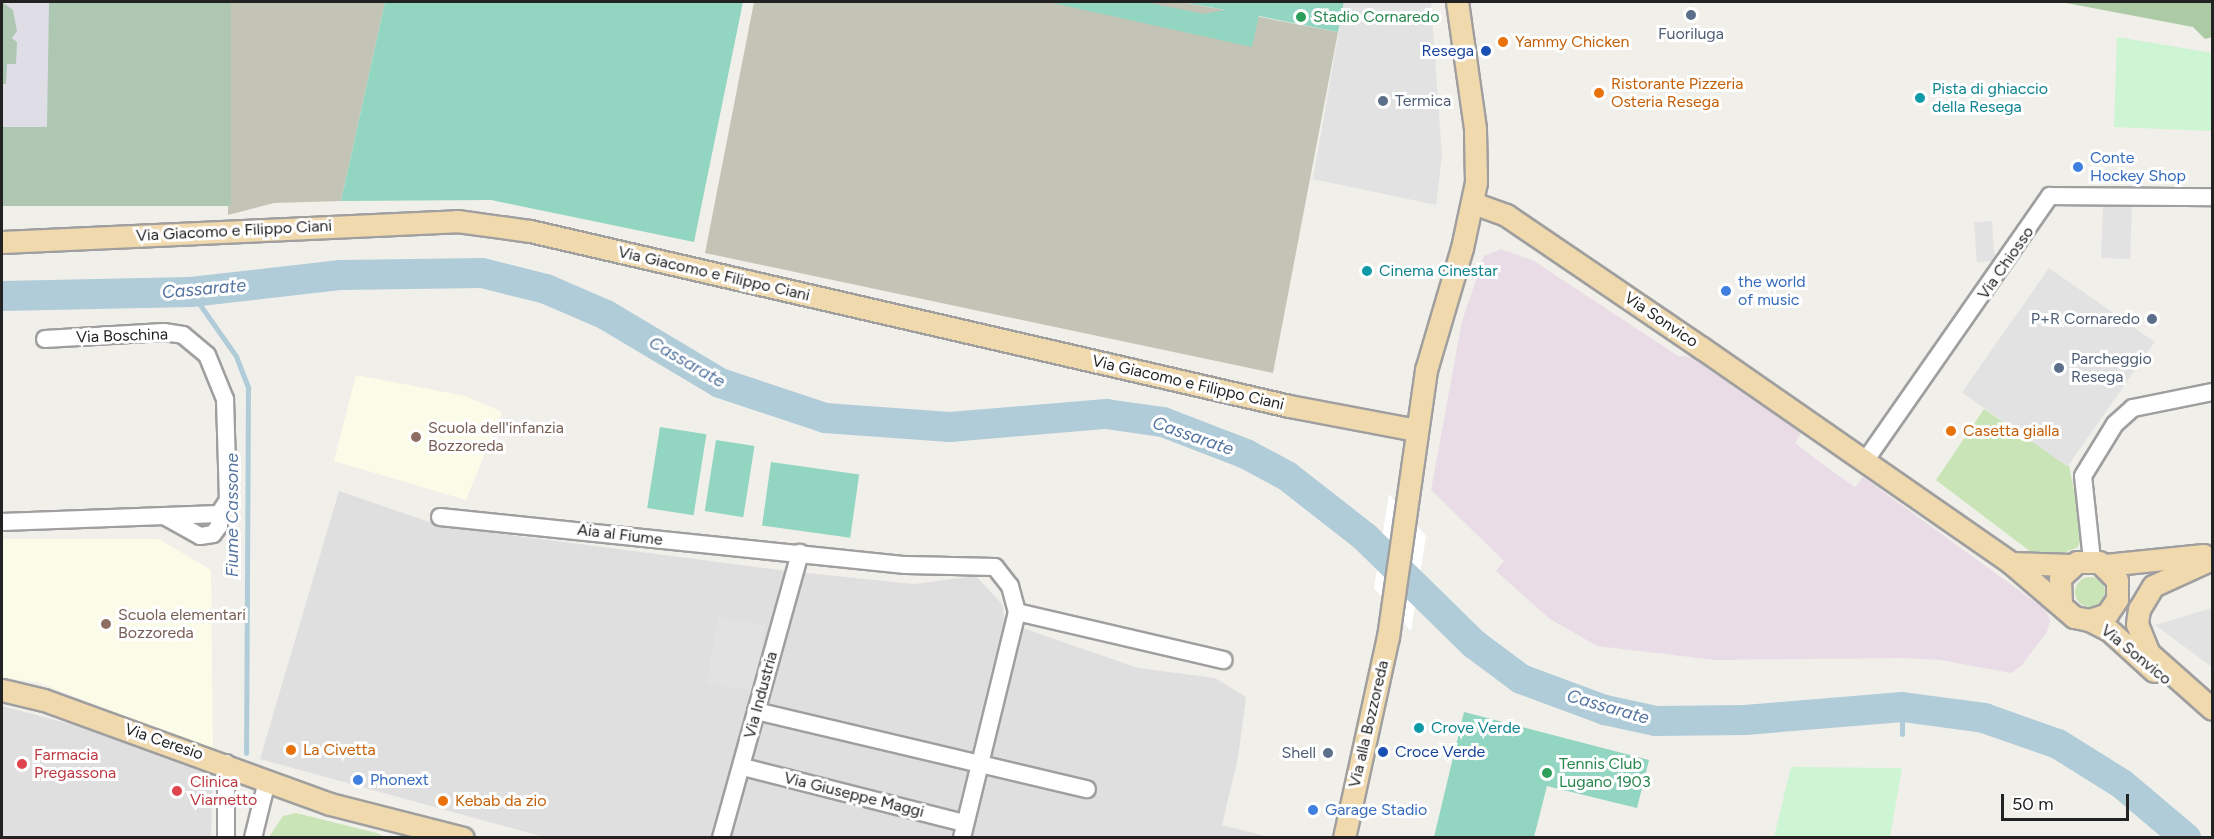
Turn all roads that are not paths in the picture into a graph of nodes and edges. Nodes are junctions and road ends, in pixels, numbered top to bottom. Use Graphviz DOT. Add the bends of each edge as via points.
graph roads {
  1 [pos="1456,2"];
  2 [pos="2212,197"];
  3 [pos="1473,203"];
  4 [pos="2,242"];
  5 [pos="45,339"];
  6 [pos="2212,392"];
  7 [pos="1416,430"];
  8 [pos="1865,460"];
  9 [pos="219,514"];
  10 [pos="440,517"];
  11 [pos="166,518"];
  12 [pos="2,522"];
  13 [pos="800,553"];
  14 [pos="2212,554"];
  15 [pos="2212,559"];
  16 [pos="2011,562"];
  17 [pos="2098,562"];
  18 [pos="2071,565"];
  19 [pos="2061,603"];
  20 [pos="1017,612"];
  21 [pos="2089,620"];
  22 [pos="1222,660"];
  23 [pos="2,690"];
  24 [pos="2212,710"];
  25 [pos="756,711"];
  26 [pos="980,762"];
  27 [pos="226,763"];
  28 [pos="743,767"];
  29 [pos="267,781"];
  30 [pos="1087,789"];
  31 [pos="964,830"];
  32 [pos="226,837"];
  33 [pos="253,837"];
  34 [pos="463,837"];
  35 [pos="721,837"];
  36 [pos="1344,837"];
  1 -- 3 [label="main road" via="1475,128"];
  2 -- 8 [label="street, Via Chiosso" via="2050,196"];
  3 -- 7 [label="main road" via="1426,370"];
  3 -- 8 [label="main road, Via Sonvico" via="1506,215"];
  4 -- 7 [label="main road, Via Giacomo e Filippo Ciani" via="457,221 530,231 1289,406"];
  5 -- 9 [label="street, Via Boschina" via="164,332 183,335 207,355 225,399 228,500"];
  6 -- 17 [label="street" via="2133,408 2115,424 2083,476"];
  7 -- 36 [label="main road, Via alla Bozzoreda" via="1393,610"];
  8 -- 16 [label="main road, Via Sonvico"];
  9 -- 11 [label="street, Via Boschina" via="174,514"];
  9 -- 11 [label="street, Via Boschina" via="219,526 213,534 200,536"];
  10 -- 13 [label="street, Aia al Fiume"];
  11 -- 12 [label="street, Via Boschina"];
  13 -- 20 [label="street" via="906,565 995,567 1010,586"];
  13 -- 25 [label="street, Via Industria"];
  14 -- 17 [label="main road"];
  15 -- 24 [label="main road, Via Sonvico" via="2153,586 2139,609 2137,624 2150,652"];
  16 -- 18 [label="main road"];
  16 -- 19 [label="main road, Via Sonvico"];
  17 -- 18 [label="main road"];
  17 -- 21 [label="main road" via="2117,580 2117,599 2107,614"];
  18 -- 19 [label="main road" via="2060,578"];
  19 -- 21 [label="main road" via="2074,617"];
  20 -- 22 [label="street"];
  20 -- 26 [label="street, Via Giuseppe Maggi"];
  21 -- 24 [label="main road, Via Sonvico" via="2109,630 2144,664"];
  23 -- 27 [label="main road, Via Ceresio" via="44,700"];
  25 -- 26 [label="street"];
  25 -- 28 [label="street, Via Industria"];
  26 -- 30 [label="street"];
  26 -- 31 [label="street, Via Giuseppe Maggi"];
  27 -- 29 [label="main road, Via Ceresio"];
  27 -- 32 [label="street"];
  28 -- 31 [label="street, Via Giuseppe Maggi"];
  28 -- 35 [label="street, Via Industria"];
  29 -- 33 [label="street"];
  29 -- 34 [label="main road, Via Ceresio" via="330,804"];
}
